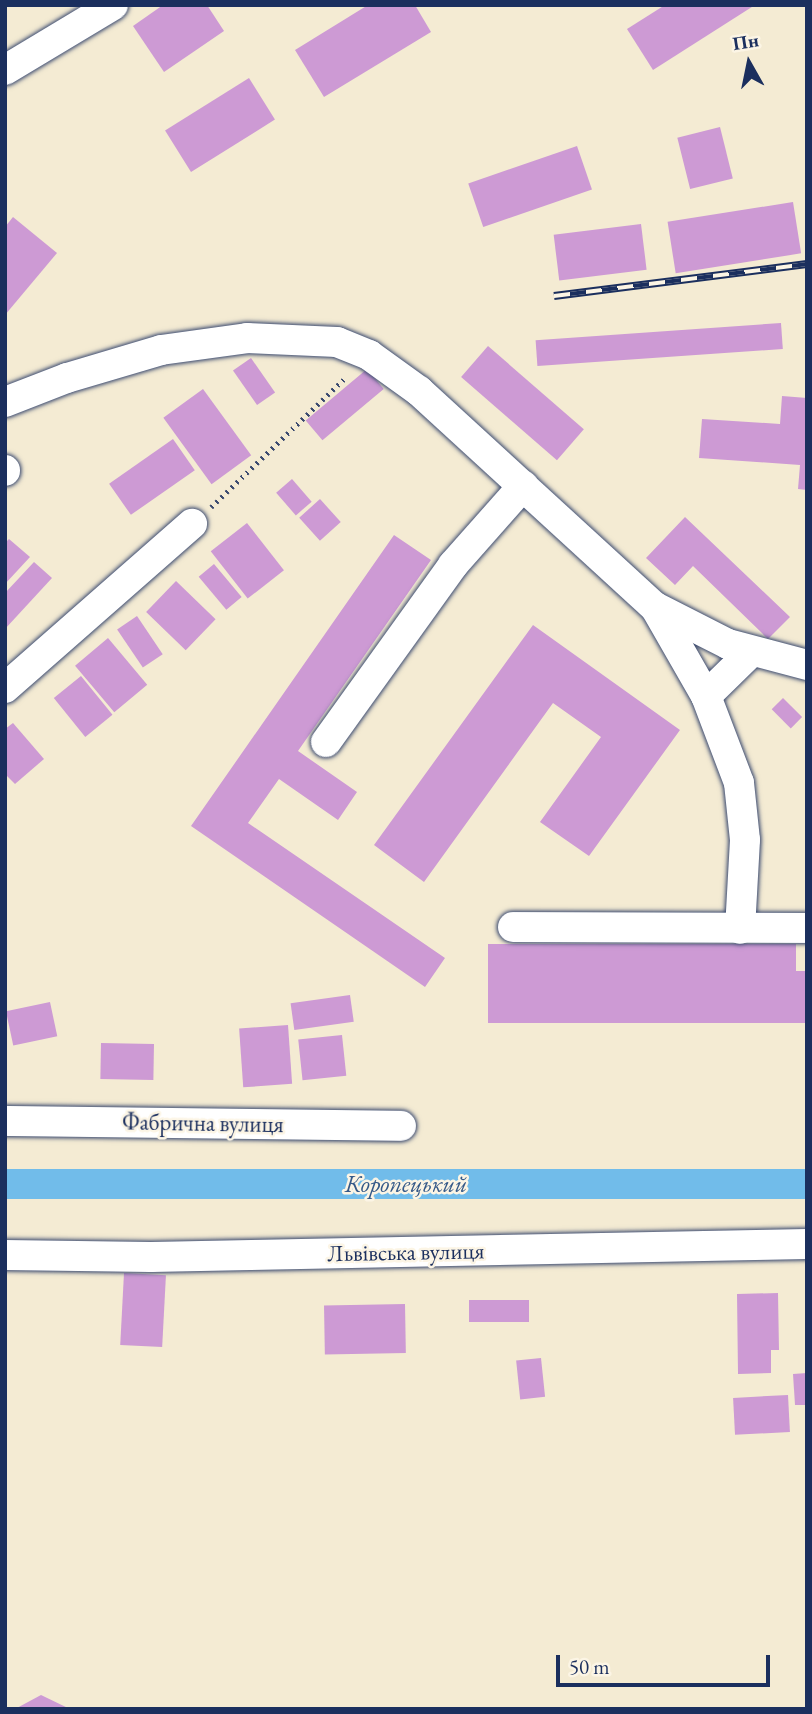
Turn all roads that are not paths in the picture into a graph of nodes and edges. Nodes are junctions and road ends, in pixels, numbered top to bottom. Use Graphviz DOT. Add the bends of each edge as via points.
graph roads {
  1 [pos="113,5"];
  2 [pos="5,70"];
  3 [pos="5,402"];
  4 [pos="523,486"];
  5 [pos="192,524"];
  6 [pos="656,607"];
  7 [pos="752,651"];
  8 [pos="807,664"];
  9 [pos="5,688"];
  10 [pos="706,696"];
  11 [pos="326,742"];
  12 [pos="513,927"];
  13 [pos="807,928"];
  14 [pos="740,929"];
  15 [pos="5,1121"];
  16 [pos="401,1126"];
  17 [pos="807,1244"];
  18 [pos="5,1255"];
  1 -- 2 [label="street"];
  3 -- 4 [label="street" via="67,377 161,350 235,340 337,342 369,355 419,391"];
  4 -- 6 [label="street"];
  4 -- 11 [label="street" via="453,565"];
  5 -- 9 [label="street"];
  6 -- 7 [label="street" via="728,644"];
  6 -- 10 [label="street"];
  7 -- 8 [label="street"];
  7 -- 10 [label="street"];
  10 -- 14 [label="street" via="739,783 746,840"];
  12 -- 14 [label="street"];
  13 -- 14 [label="street"];
  15 -- 16 [label="street, Фабрична вулиця"];
  17 -- 18 [label="street, Львівська вулиця" via="151,1257"];
}
